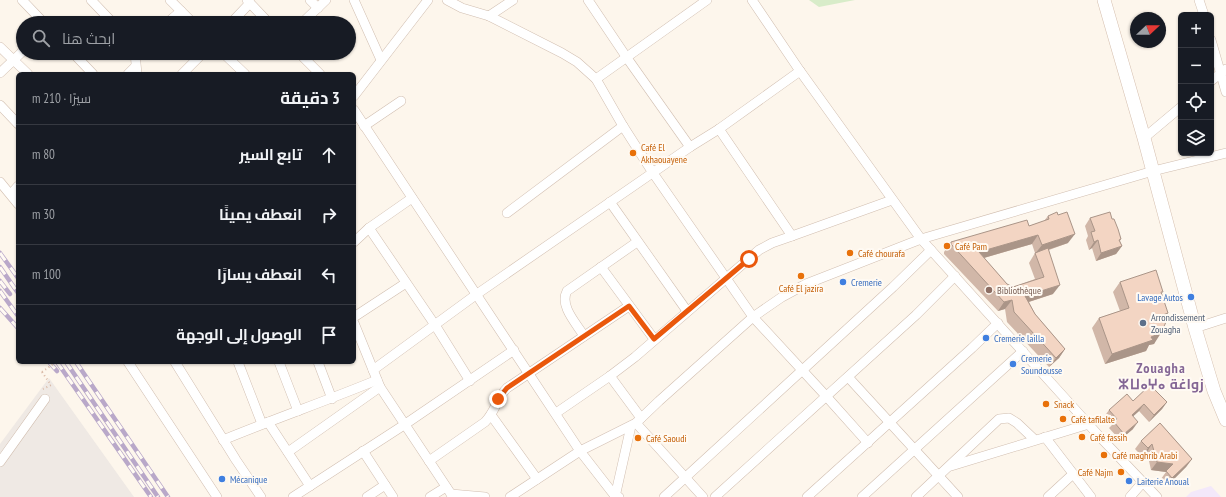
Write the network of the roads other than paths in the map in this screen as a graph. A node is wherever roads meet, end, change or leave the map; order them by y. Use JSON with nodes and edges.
{"nodes":[{"id":1,"x":22,"y":0,"type":"edge"},
{"id":2,"x":91,"y":0,"type":"edge"},
{"id":3,"x":170,"y":0,"type":"edge"},
{"id":4,"x":310,"y":0,"type":"edge"},
{"id":5,"x":326,"y":0,"type":"edge"},
{"id":6,"x":354,"y":0,"type":"edge"},
{"id":7,"x":428,"y":0,"type":"edge"},
{"id":8,"x":448,"y":0,"type":"edge"},
{"id":9,"x":513,"y":0,"type":"edge"},
{"id":10,"x":588,"y":0,"type":"edge"},
{"id":11,"x":707,"y":0,"type":"edge"},
{"id":12,"x":752,"y":0,"type":"edge"},
{"id":13,"x":1104,"y":0,"type":"edge"},
{"id":14,"x":1199,"y":0,"type":"edge"},
{"id":15,"x":249,"y":2,"type":"edge"},
{"id":16,"x":318,"y":8,"type":"junction"},
{"id":17,"x":181,"y":11,"type":"junction"},
{"id":18,"x":1203,"y":12,"type":"edge"},
{"id":19,"x":37,"y":16,"type":"edge"},
{"id":20,"x":106,"y":16,"type":"edge"},
{"id":21,"x":175,"y":16,"type":"edge"},
{"id":22,"x":186,"y":16,"type":"edge"},
{"id":23,"x":237,"y":16,"type":"edge"},
{"id":24,"x":262,"y":16,"type":"edge"},
{"id":25,"x":309,"y":16,"type":"edge"},
{"id":26,"x":489,"y":16,"type":"junction"},
{"id":27,"x":0,"y":47,"type":"edge"},
{"id":28,"x":1214,"y":48,"type":"edge"},
{"id":29,"x":16,"y":57,"type":"edge"},
{"id":30,"x":627,"y":58,"type":"junction"},
{"id":31,"x":13,"y":60,"type":"junction"},
{"id":32,"x":80,"y":60,"type":"edge"},
{"id":33,"x":135,"y":60,"type":"edge"},
{"id":34,"x":196,"y":60,"type":"edge"},
{"id":35,"x":230,"y":60,"type":"edge"},
{"id":36,"x":306,"y":60,"type":"edge"},
{"id":37,"x":381,"y":60,"type":"junction"},
{"id":38,"x":136,"y":70,"type":"edge"},
{"id":39,"x":800,"y":71,"type":"junction"},
{"id":40,"x":1223,"y":71,"type":"edge"},
{"id":41,"x":26,"y":72,"type":"edge"},
{"id":42,"x":91,"y":72,"type":"edge"},
{"id":43,"x":184,"y":72,"type":"edge"},
{"id":44,"x":243,"y":72,"type":"edge"},
{"id":45,"x":318,"y":72,"type":"edge"},
{"id":46,"x":0,"y":73,"type":"edge"},
{"id":47,"x":1214,"y":78,"type":"edge"},
{"id":48,"x":596,"y":79,"type":"junction"},
{"id":49,"x":1226,"y":91,"type":"edge"},
{"id":50,"x":356,"y":93,"type":"edge"},
{"id":51,"x":401,"y":101,"type":"dead end"},
{"id":52,"x":0,"y":105,"type":"edge"},
{"id":53,"x":1178,"y":110,"type":"edge"},
{"id":54,"x":356,"y":116,"type":"edge"},
{"id":55,"x":16,"y":122,"type":"edge"},
{"id":56,"x":364,"y":126,"type":"junction"},
{"id":57,"x":623,"y":126,"type":"junction"},
{"id":58,"x":719,"y":129,"type":"junction"},
{"id":59,"x":1144,"y":138,"type":"junction"},
{"id":60,"x":690,"y":147,"type":"junction"},
{"id":61,"x":1226,"y":153,"type":"edge"},
{"id":62,"x":1153,"y":171,"type":"junction"},
{"id":63,"x":653,"y":173,"type":"junction"},
{"id":64,"x":0,"y":182,"type":"edge"},
{"id":65,"x":16,"y":188,"type":"edge"},
{"id":66,"x":11,"y":194,"type":"junction"},
{"id":67,"x":412,"y":198,"type":"junction"},
{"id":68,"x":892,"y":200,"type":"junction"},
{"id":69,"x":16,"y":201,"type":"edge"},
{"id":70,"x":610,"y":202,"type":"junction"},
{"id":71,"x":507,"y":213,"type":"dead end"},
{"id":72,"x":370,"y":228,"type":"junction"},
{"id":73,"x":792,"y":236,"type":"junction"},
{"id":74,"x":356,"y":238,"type":"edge"},
{"id":75,"x":921,"y":239,"type":"junction"},
{"id":76,"x":637,"y":242,"type":"junction"},
{"id":77,"x":931,"y":250,"type":"junction"},
{"id":78,"x":600,"y":267,"type":"junction"},
{"id":79,"x":955,"y":276,"type":"junction"},
{"id":80,"x":727,"y":279,"type":"junction"},
{"id":81,"x":406,"y":283,"type":"junction"},
{"id":82,"x":476,"y":294,"type":"junction"},
{"id":83,"x":629,"y":306,"type":"junction"},
{"id":84,"x":687,"y":312,"type":"junction"},
{"id":85,"x":356,"y":316,"type":"edge"},
{"id":86,"x":753,"y":317,"type":"junction"},
{"id":87,"x":1226,"y":318,"type":"edge"},
{"id":88,"x":998,"y":323,"type":"junction"},
{"id":89,"x":435,"y":325,"type":"junction"},
{"id":90,"x":356,"y":328,"type":"edge"},
{"id":91,"x":1195,"y":328,"type":"junction"},
{"id":92,"x":584,"y":336,"type":"junction"},
{"id":93,"x":654,"y":339,"type":"junction"},
{"id":94,"x":514,"y":350,"type":"junction"},
{"id":95,"x":1023,"y":351,"type":"junction"},
{"id":96,"x":129,"y":364,"type":"edge"},
{"id":97,"x":176,"y":364,"type":"edge"},
{"id":98,"x":239,"y":364,"type":"edge"},
{"id":99,"x":280,"y":364,"type":"edge"},
{"id":100,"x":319,"y":364,"type":"edge"},
{"id":101,"x":373,"y":370,"type":"junction"},
{"id":102,"x":802,"y":370,"type":"junction"},
{"id":103,"x":529,"y":373,"type":"junction"},
{"id":104,"x":610,"y":376,"type":"junction"},
{"id":105,"x":848,"y":377,"type":"junction"},
{"id":106,"x":470,"y":381,"type":"junction"},
{"id":107,"x":379,"y":384,"type":"junction"},
{"id":108,"x":826,"y":396,"type":"junction"},
{"id":109,"x":45,"y":399,"type":"dead end"},
{"id":110,"x":332,"y":399,"type":"junction"},
{"id":111,"x":298,"y":411,"type":"junction"},
{"id":112,"x":556,"y":413,"type":"junction"},
{"id":113,"x":491,"y":415,"type":"junction"},
{"id":114,"x":1226,"y":420,"type":"edge"},
{"id":115,"x":636,"y":422,"type":"junction"},
{"id":116,"x":265,"y":423,"type":"junction"},
{"id":117,"x":890,"y":423,"type":"junction"},
{"id":118,"x":1089,"y":424,"type":"junction"},
{"id":119,"x":404,"y":425,"type":"junction"},
{"id":120,"x":1045,"y":437,"type":"junction"},
{"id":121,"x":223,"y":440,"type":"junction"},
{"id":122,"x":1035,"y":440,"type":"junction"},
{"id":123,"x":868,"y":443,"type":"junction"},
{"id":124,"x":914,"y":449,"type":"junction"},
{"id":125,"x":363,"y":451,"type":"junction"},
{"id":126,"x":580,"y":451,"type":"junction"},
{"id":127,"x":288,"y":452,"type":"junction"},
{"id":128,"x":429,"y":461,"type":"junction"},
{"id":129,"x":0,"y":462,"type":"edge"},
{"id":130,"x":948,"y":467,"type":"junction"},
{"id":131,"x":1073,"y":474,"type":"junction"},
{"id":132,"x":938,"y":476,"type":"junction"},
{"id":133,"x":686,"y":477,"type":"junction"},
{"id":134,"x":537,"y":479,"type":"junction"},
{"id":135,"x":1143,"y":482,"type":"junction"},
{"id":136,"x":385,"y":485,"type":"junction"},
{"id":137,"x":310,"y":486,"type":"junction"},
{"id":138,"x":450,"y":492,"type":"edge"},
{"id":139,"x":217,"y":497,"type":"edge"},
{"id":140,"x":261,"y":497,"type":"edge"},
{"id":141,"x":293,"y":497,"type":"edge"},
{"id":142,"x":367,"y":497,"type":"edge"},
{"id":143,"x":393,"y":497,"type":"edge"},
{"id":144,"x":430,"y":497,"type":"edge"},
{"id":145,"x":485,"y":497,"type":"edge"},
{"id":146,"x":510,"y":497,"type":"edge"},
{"id":147,"x":616,"y":497,"type":"edge"},
{"id":148,"x":664,"y":497,"type":"edge"},
{"id":149,"x":703,"y":497,"type":"edge"},
{"id":150,"x":715,"y":497,"type":"edge"},
{"id":151,"x":807,"y":497,"type":"edge"},
{"id":152,"x":862,"y":497,"type":"edge"},
{"id":153,"x":916,"y":497,"type":"edge"},
{"id":154,"x":958,"y":497,"type":"edge"},
{"id":155,"x":1048,"y":497,"type":"edge"},
{"id":156,"x":1091,"y":497,"type":"edge"},
{"id":157,"x":1130,"y":497,"type":"edge"},
{"id":158,"x":1157,"y":497,"type":"edge"}],
"edges":[{"from":1,"to":19,"type":"street"},
{"from":2,"to":20,"type":"street"},
{"from":3,"to":17,"type":"street"},
{"from":4,"to":16,"type":"street"},
{"from":5,"to":16,"type":"street"},
{"from":6,"to":37,"type":"street"},
{"from":7,"to":37,"type":"street"},
{"from":8,"to":26,"type":"street"},
{"from":9,"to":26,"type":"street"},
{"from":10,"to":30,"type":"street"},
{"from":11,"to":30,"type":"street"},
{"from":12,"to":39,"type":"street"},
{"from":13,"to":59,"type":"main road"},
{"from":14,"to":18,"type":"street"},
{"from":15,"to":23,"type":"street"},
{"from":15,"to":24,"type":"street"},
{"from":16,"to":25,"type":"street"},
{"from":17,"to":21,"type":"street"},
{"from":17,"to":22,"type":"street"},
{"from":26,"to":48,"type":"street"},
{"from":27,"to":31,"type":"street"},
{"from":28,"to":40,"type":"street"},
{"from":29,"to":31,"type":"street"},
{"from":30,"to":48,"type":"street"},
{"from":30,"to":60,"type":"street"},
{"from":31,"to":41,"type":"street"},
{"from":31,"to":46,"type":"street"},
{"from":32,"to":42,"type":"street"},
{"from":33,"to":38,"type":"street"},
{"from":34,"to":43,"type":"street"},
{"from":35,"to":44,"type":"street"},
{"from":36,"to":45,"type":"street"},
{"from":37,"to":50,"type":"street"},
{"from":39,"to":58,"type":"street"},
{"from":39,"to":68,"type":"street"},
{"from":40,"to":47,"type":"street"},
{"from":40,"to":49,"type":"street"},
{"from":48,"to":57,"type":"street"},
{"from":51,"to":56,"type":"street"},
{"from":52,"to":55,"type":"street"},
{"from":53,"to":59,"type":"street"},
{"from":54,"to":56,"type":"street"},
{"from":56,"to":67,"type":"street"},
{"from":57,"to":63,"type":"street"},
{"from":57,"to":71,"type":"street"},
{"from":58,"to":60,"type":"street"},
{"from":58,"to":73,"type":"street"},
{"from":59,"to":62,"type":"main road"},
{"from":60,"to":63,"type":"street"},
{"from":61,"to":62,"type":"street"},
{"from":62,"to":75,"type":"street"},
{"from":62,"to":91,"type":"main road"},
{"from":63,"to":70,"type":"street"},
{"from":63,"to":80,"type":"street"},
{"from":64,"to":66,"type":"street"},
{"from":65,"to":66,"type":"street"},
{"from":66,"to":69,"type":"street"},
{"from":67,"to":72,"type":"street"},
{"from":67,"to":82,"type":"street"},
{"from":68,"to":73,"type":"street"},
{"from":68,"to":75,"type":"street"},
{"from":70,"to":76,"type":"street"},
{"from":70,"to":82,"type":"street"},
{"from":72,"to":74,"type":"street"},
{"from":72,"to":81,"type":"street"},
{"from":73,"to":80,"type":"street"},
{"from":75,"to":77,"type":"street"},
{"from":75,"to":86,"type":"street"},
{"from":76,"to":78,"type":"street"},
{"from":76,"to":84,"type":"street"},
{"from":77,"to":79,"type":"street"},
{"from":77,"to":102,"type":"street"},
{"from":78,"to":83,"type":"street"},
{"from":78,"to":92,"type":"street"},
{"from":79,"to":88,"type":"street"},
{"from":79,"to":105,"type":"street"},
{"from":80,"to":84,"type":"street"},
{"from":80,"to":86,"type":"street"},
{"from":81,"to":85,"type":"street"},
{"from":81,"to":89,"type":"street"},
{"from":82,"to":89,"type":"street"},
{"from":82,"to":94,"type":"street"},
{"from":83,"to":92,"type":"street"},
{"from":83,"to":93,"type":"street"},
{"from":84,"to":93,"type":"street"},
{"from":86,"to":102,"type":"street"},
{"from":86,"to":115,"type":"street"},
{"from":87,"to":91,"type":"street"},
{"from":88,"to":95,"type":"street"},
{"from":88,"to":117,"type":"street"},
{"from":89,"to":101,"type":"street"},
{"from":89,"to":106,"type":"street"},
{"from":90,"to":101,"type":"street"},
{"from":91,"to":114,"type":"main road"},
{"from":92,"to":103,"type":"street"},
{"from":93,"to":104,"type":"street"},
{"from":94,"to":103,"type":"street"},
{"from":94,"to":106,"type":"street"},
{"from":95,"to":118,"type":"street"},
{"from":95,"to":124,"type":"street"},
{"from":96,"to":139,"type":"street"},
{"from":97,"to":121,"type":"street"},
{"from":98,"to":116,"type":"street"},
{"from":99,"to":111,"type":"street"},
{"from":100,"to":110,"type":"street"},
{"from":101,"to":107,"type":"street"},
{"from":102,"to":108,"type":"street"},
{"from":102,"to":133,"type":"street"},
{"from":103,"to":112,"type":"street"},
{"from":103,"to":113,"type":"street"},
{"from":104,"to":112,"type":"street"},
{"from":104,"to":115,"type":"street"},
{"from":105,"to":108,"type":"street"},
{"from":105,"to":117,"type":"street"},
{"from":106,"to":119,"type":"street"},
{"from":107,"to":110,"type":"street"},
{"from":107,"to":119,"type":"street"},
{"from":107,"to":127,"type":"street"},
{"from":108,"to":123,"type":"street"},
{"from":108,"to":150,"type":"street"},
{"from":109,"to":129,"type":"street"},
{"from":110,"to":111,"type":"street"},
{"from":111,"to":116,"type":"street"},
{"from":112,"to":126,"type":"street"},
{"from":113,"to":128,"type":"street"},
{"from":113,"to":134,"type":"street"},
{"from":115,"to":126,"type":"street"},
{"from":115,"to":133,"type":"street"},
{"from":115,"to":147,"type":"street"},
{"from":116,"to":121,"type":"street"},
{"from":116,"to":127,"type":"street"},
{"from":117,"to":123,"type":"street"},
{"from":117,"to":124,"type":"street"},
{"from":118,"to":120,"type":"street"},
{"from":118,"to":135,"type":"street"},
{"from":119,"to":125,"type":"street"},
{"from":119,"to":128,"type":"street"},
{"from":120,"to":122,"type":"street"},
{"from":120,"to":131,"type":"street"},
{"from":121,"to":140,"type":"street"},
{"from":122,"to":130,"type":"street"},
{"from":122,"to":130,"type":"street"},
{"from":123,"to":151,"type":"street"},
{"from":124,"to":132,"type":"street"},
{"from":124,"to":152,"type":"street"},
{"from":125,"to":136,"type":"street"},
{"from":125,"to":137,"type":"street"},
{"from":126,"to":134,"type":"street"},
{"from":126,"to":147,"type":"street"},
{"from":127,"to":137,"type":"street"},
{"from":128,"to":138,"type":"street"},
{"from":130,"to":132,"type":"street"},
{"from":131,"to":155,"type":"street"},
{"from":131,"to":156,"type":"street"},
{"from":132,"to":153,"type":"street"},
{"from":132,"to":154,"type":"street"},
{"from":133,"to":148,"type":"street"},
{"from":133,"to":149,"type":"street"},
{"from":134,"to":146,"type":"street"},
{"from":135,"to":157,"type":"street"},
{"from":135,"to":158,"type":"street"},
{"from":136,"to":142,"type":"street"},
{"from":136,"to":143,"type":"street"},
{"from":137,"to":141,"type":"street"},
{"from":138,"to":144,"type":"street"},
{"from":138,"to":145,"type":"street"}]}
